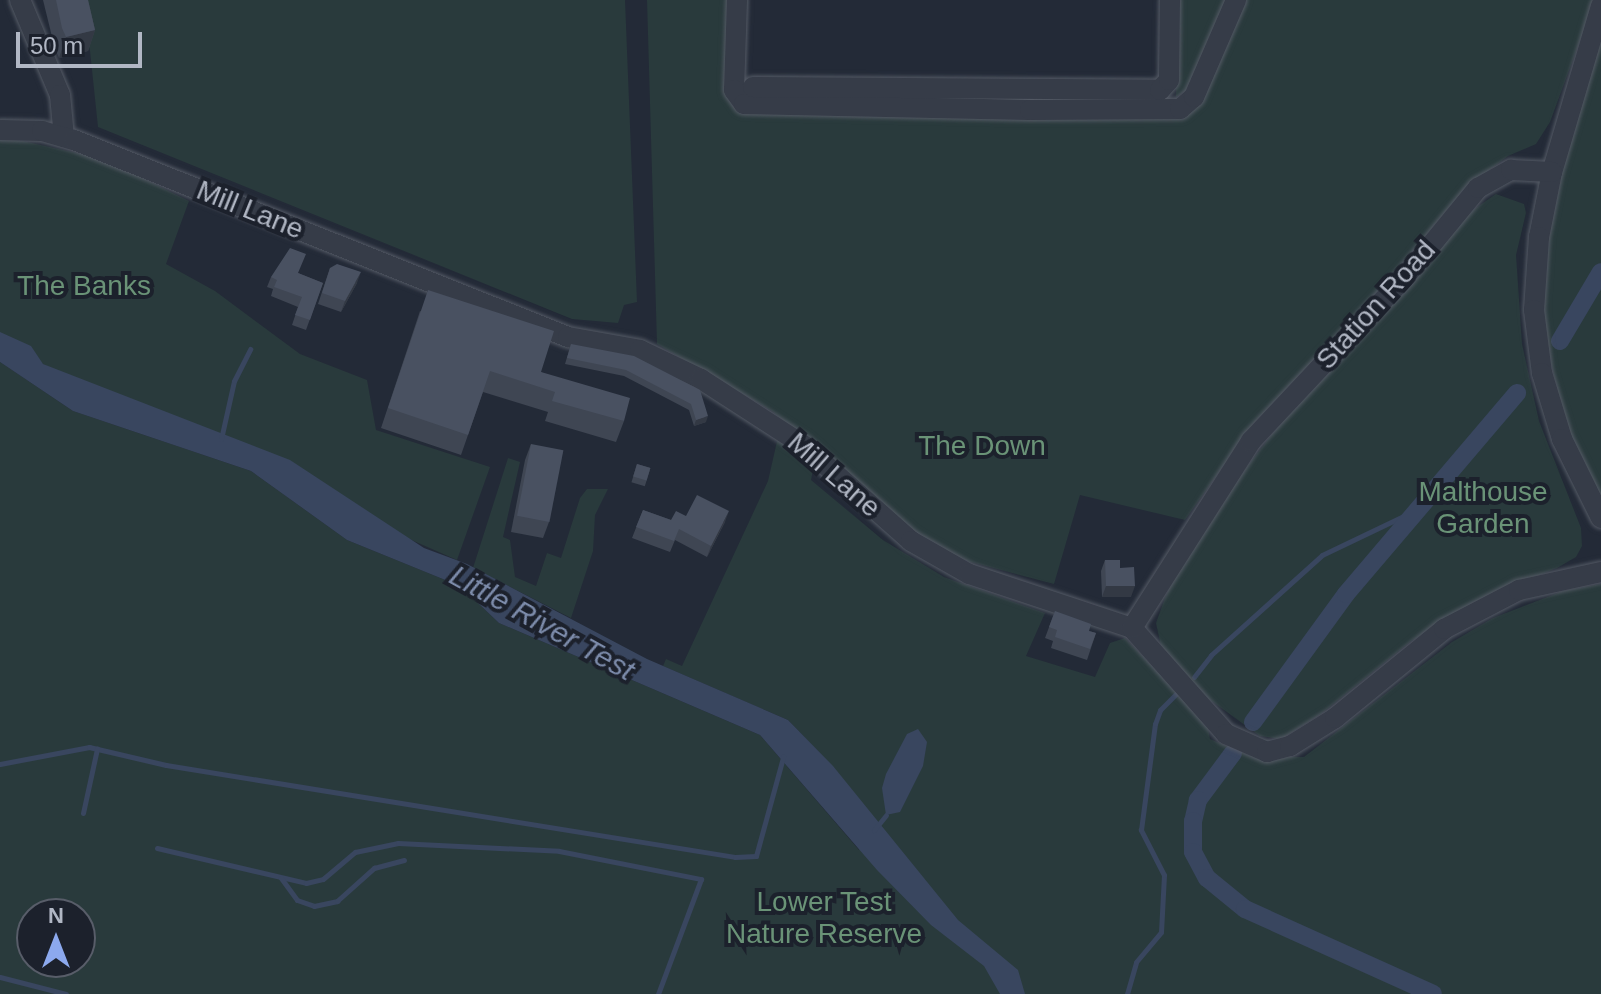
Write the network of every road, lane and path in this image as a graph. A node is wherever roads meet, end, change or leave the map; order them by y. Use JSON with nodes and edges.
{"nodes":[{"id":1,"x":20,"y":0,"type":"edge"},
{"id":2,"x":737,"y":0,"type":"edge"},
{"id":3,"x":1170,"y":0,"type":"edge"},
{"id":4,"x":1236,"y":0,"type":"edge"},
{"id":5,"x":1601,"y":6,"type":"edge"},
{"id":6,"x":753,"y":87,"type":"dead end"},
{"id":7,"x":0,"y":130,"type":"edge"},
{"id":8,"x":64,"y":137,"type":"junction"},
{"id":9,"x":1552,"y":172,"type":"junction"},
{"id":10,"x":1601,"y":518,"type":"edge"},
{"id":11,"x":1601,"y":572,"type":"edge"},
{"id":12,"x":1132,"y":628,"type":"junction"}],
"edges":[{"from":1,"to":8,"type":"street"},
{"from":2,"to":4,"type":"street"},
{"from":3,"to":6,"type":"street"},
{"from":5,"to":9,"type":"street"},
{"from":7,"to":8,"type":"street","name":"Mill Lane"},
{"from":8,"to":12,"type":"street","name":"Mill Lane"},
{"from":9,"to":10,"type":"street"},
{"from":9,"to":12,"type":"street","name":"Station Road"},
{"from":11,"to":12,"type":"street"}]}
